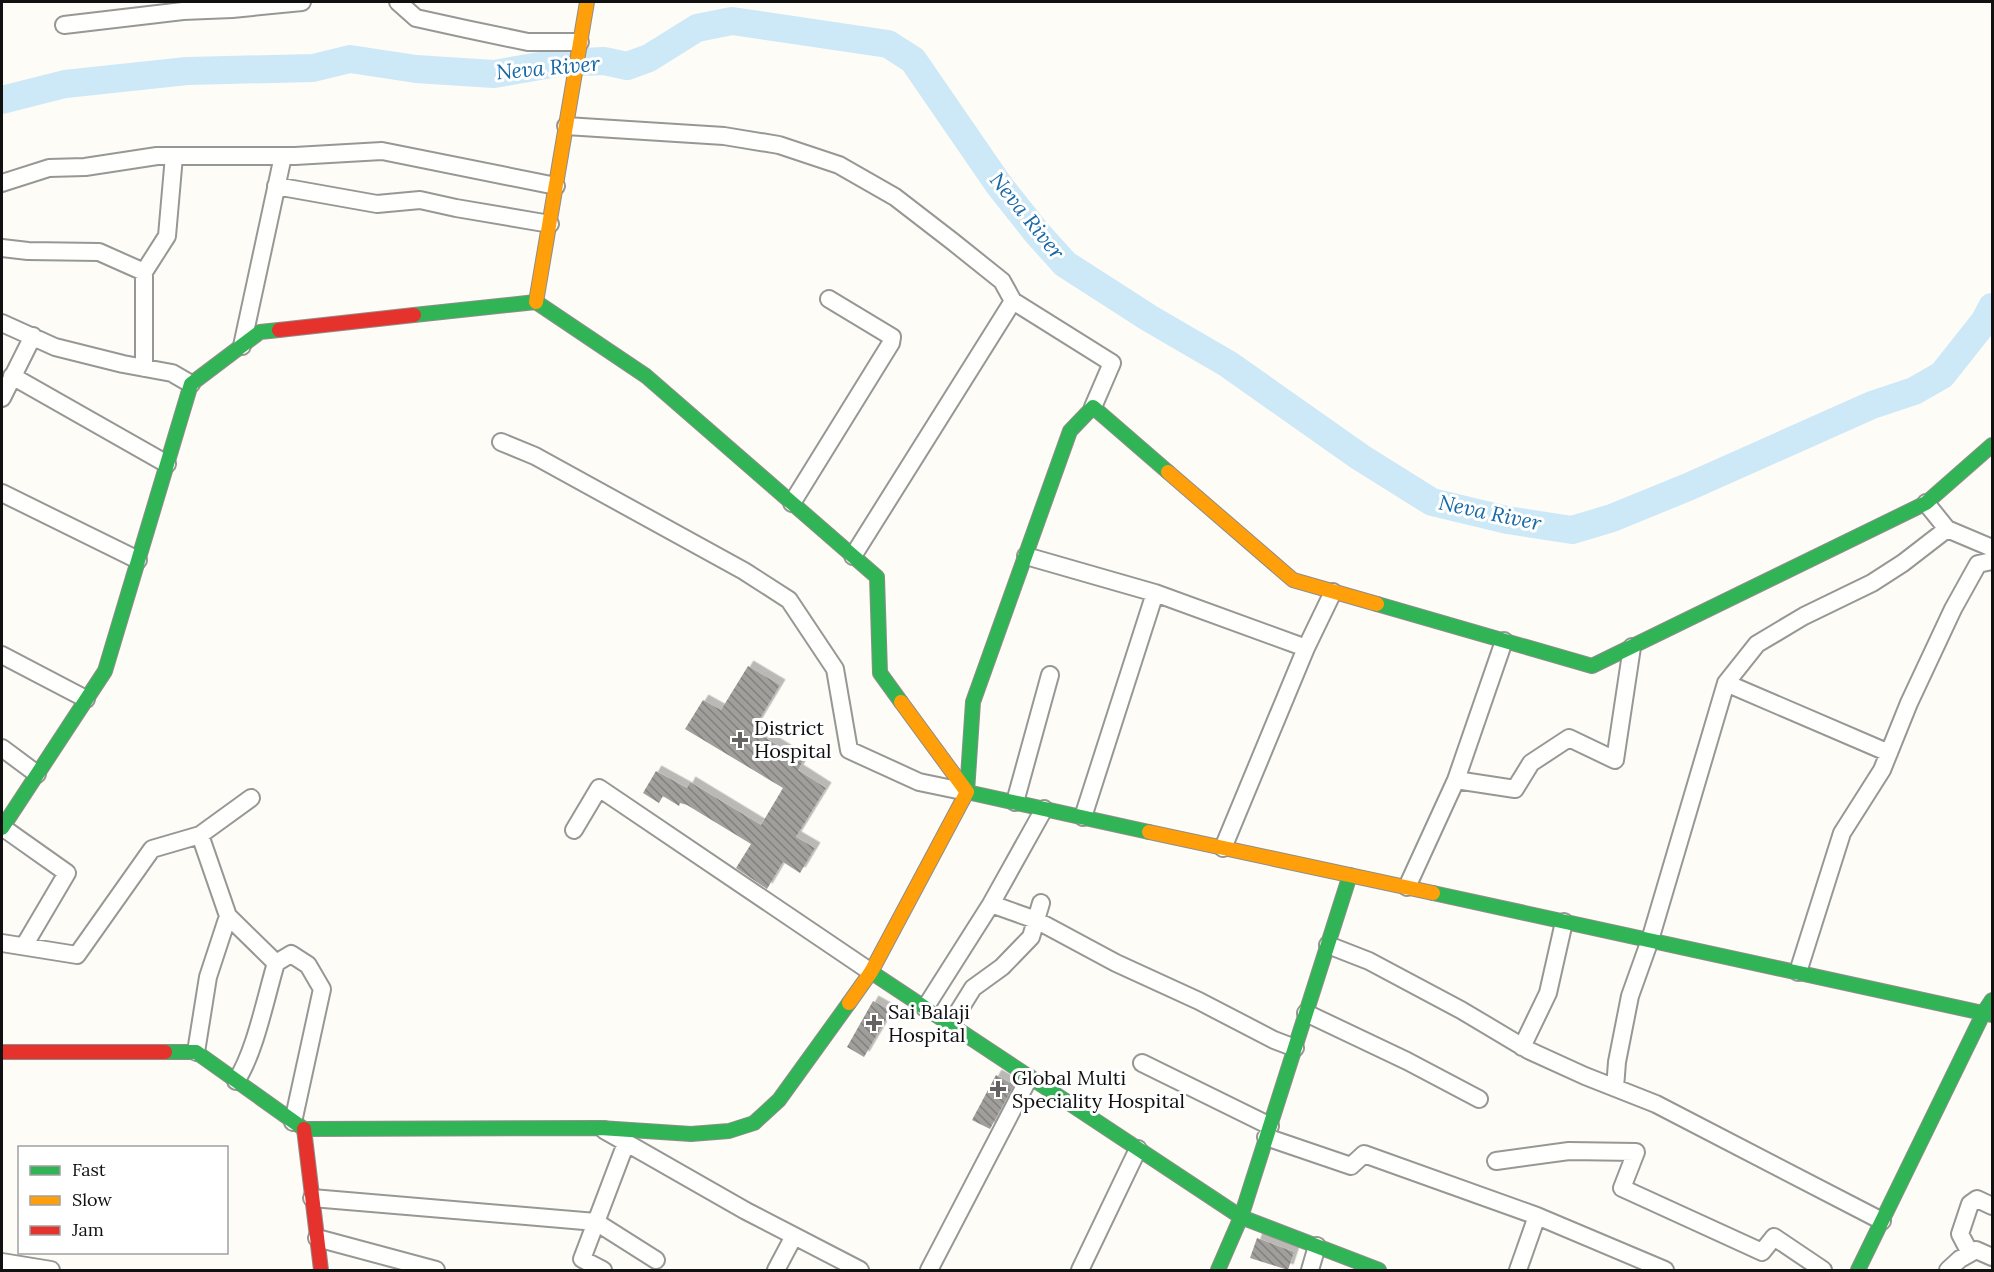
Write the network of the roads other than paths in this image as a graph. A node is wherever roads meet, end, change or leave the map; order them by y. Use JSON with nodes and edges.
{"nodes":[{"id":1,"x":303,"y":2,"type":"edge"},
{"id":2,"x":398,"y":2,"type":"edge"},
{"id":3,"x":587,"y":2,"type":"edge"},
{"id":4,"x":64,"y":25,"type":"dead end"},
{"id":5,"x":580,"y":42,"type":"junction"},
{"id":6,"x":566,"y":126,"type":"junction"},
{"id":7,"x":174,"y":156,"type":"junction"},
{"id":8,"x":283,"y":156,"type":"junction"},
{"id":9,"x":2,"y":183,"type":"edge"},
{"id":10,"x":276,"y":186,"type":"junction"},
{"id":11,"x":556,"y":186,"type":"junction"},
{"id":12,"x":550,"y":224,"type":"junction"},
{"id":13,"x":2,"y":248,"type":"edge"},
{"id":14,"x":144,"y":272,"type":"junction"},
{"id":15,"x":829,"y":299,"type":"dead end"},
{"id":16,"x":1013,"y":301,"type":"junction"},
{"id":17,"x":536,"y":302,"type":"junction"},
{"id":18,"x":2,"y":322,"type":"edge"},
{"id":19,"x":33,"y":336,"type":"junction"},
{"id":20,"x":242,"y":346,"type":"junction"},
{"id":21,"x":144,"y":368,"type":"junction"},
{"id":22,"x":12,"y":376,"type":"junction"},
{"id":23,"x":191,"y":384,"type":"junction"},
{"id":24,"x":2,"y":398,"type":"edge"},
{"id":25,"x":1093,"y":407,"type":"junction"},
{"id":26,"x":501,"y":442,"type":"dead end"},
{"id":27,"x":1992,"y":445,"type":"edge"},
{"id":28,"x":167,"y":464,"type":"junction"},
{"id":29,"x":2,"y":493,"type":"edge"},
{"id":30,"x":792,"y":502,"type":"junction"},
{"id":31,"x":1926,"y":503,"type":"junction"},
{"id":32,"x":1947,"y":529,"type":"junction"},
{"id":33,"x":1992,"y":548,"type":"edge"},
{"id":34,"x":853,"y":556,"type":"junction"},
{"id":35,"x":1026,"y":556,"type":"junction"},
{"id":36,"x":138,"y":560,"type":"junction"},
{"id":37,"x":1992,"y":561,"type":"edge"},
{"id":38,"x":1155,"y":592,"type":"junction"},
{"id":39,"x":1333,"y":592,"type":"junction"},
{"id":40,"x":1504,"y":641,"type":"junction"},
{"id":41,"x":1632,"y":646,"type":"junction"},
{"id":42,"x":1306,"y":648,"type":"junction"},
{"id":43,"x":2,"y":655,"type":"edge"},
{"id":44,"x":1050,"y":675,"type":"dead end"},
{"id":45,"x":1726,"y":683,"type":"junction"},
{"id":46,"x":87,"y":699,"type":"junction"},
{"id":47,"x":2,"y":748,"type":"edge"},
{"id":48,"x":1889,"y":753,"type":"junction"},
{"id":49,"x":37,"y":774,"type":"junction"},
{"id":50,"x":1456,"y":780,"type":"junction"},
{"id":51,"x":967,"y":792,"type":"junction"},
{"id":52,"x":251,"y":798,"type":"dead end"},
{"id":53,"x":1015,"y":802,"type":"junction"},
{"id":54,"x":1044,"y":809,"type":"junction"},
{"id":55,"x":1083,"y":817,"type":"junction"},
{"id":56,"x":2,"y":827,"type":"edge"},
{"id":57,"x":574,"y":830,"type":"dead end"},
{"id":58,"x":200,"y":835,"type":"junction"},
{"id":59,"x":1223,"y":848,"type":"junction"},
{"id":60,"x":1350,"y":875,"type":"junction"},
{"id":61,"x":1407,"y":888,"type":"junction"},
{"id":62,"x":1041,"y":903,"type":"dead end"},
{"id":63,"x":991,"y":904,"type":"junction"},
{"id":64,"x":228,"y":916,"type":"junction"},
{"id":65,"x":1036,"y":920,"type":"junction"},
{"id":66,"x":1564,"y":921,"type":"junction"},
{"id":67,"x":1650,"y":940,"type":"junction"},
{"id":68,"x":2,"y":943,"type":"edge"},
{"id":69,"x":1328,"y":945,"type":"junction"},
{"id":70,"x":24,"y":946,"type":"junction"},
{"id":71,"x":276,"y":963,"type":"junction"},
{"id":72,"x":871,"y":972,"type":"junction"},
{"id":73,"x":1798,"y":972,"type":"junction"},
{"id":74,"x":1992,"y":999,"type":"edge"},
{"id":75,"x":925,"y":1008,"type":"junction"},
{"id":76,"x":1306,"y":1013,"type":"junction"},
{"id":77,"x":1988,"y":1014,"type":"edge"},
{"id":78,"x":950,"y":1025,"type":"junction"},
{"id":79,"x":1522,"y":1047,"type":"junction"},
{"id":80,"x":1295,"y":1048,"type":"junction"},
{"id":81,"x":196,"y":1052,"type":"junction"},
{"id":82,"x":2,"y":1053,"type":"edge"},
{"id":83,"x":1142,"y":1063,"type":"dead end"},
{"id":84,"x":1029,"y":1078,"type":"junction"},
{"id":85,"x":236,"y":1081,"type":"junction"},
{"id":86,"x":1615,"y":1088,"type":"junction"},
{"id":87,"x":1479,"y":1099,"type":"dead end"},
{"id":88,"x":298,"y":1125,"type":"junction"},
{"id":89,"x":600,"y":1128,"type":"junction"},
{"id":90,"x":1268,"y":1131,"type":"junction"},
{"id":91,"x":626,"y":1143,"type":"junction"},
{"id":92,"x":1138,"y":1149,"type":"junction"},
{"id":93,"x":1496,"y":1161,"type":"dead end"},
{"id":94,"x":312,"y":1198,"type":"junction"},
{"id":95,"x":1992,"y":1206,"type":"edge"},
{"id":96,"x":1537,"y":1216,"type":"junction"},
{"id":97,"x":1241,"y":1217,"type":"junction"},
{"id":98,"x":1882,"y":1221,"type":"junction"},
{"id":99,"x":596,"y":1222,"type":"junction"},
{"id":100,"x":794,"y":1236,"type":"junction"},
{"id":101,"x":317,"y":1238,"type":"junction"},
{"id":102,"x":1317,"y":1246,"type":"junction"},
{"id":103,"x":1970,"y":1253,"type":"junction"},
{"id":104,"x":1992,"y":1257,"type":"edge"},
{"id":105,"x":656,"y":1260,"type":"dead end"},
{"id":106,"x":2,"y":1262,"type":"edge"},
{"id":107,"x":577,"y":1265,"type":"edge"},
{"id":108,"x":1862,"y":1269,"type":"edge"},
{"id":109,"x":51,"y":1270,"type":"edge"},
{"id":110,"x":321,"y":1270,"type":"edge"},
{"id":111,"x":436,"y":1270,"type":"edge"},
{"id":112,"x":603,"y":1270,"type":"edge"},
{"id":113,"x":776,"y":1270,"type":"edge"},
{"id":114,"x":860,"y":1270,"type":"edge"},
{"id":115,"x":929,"y":1270,"type":"edge"},
{"id":116,"x":1080,"y":1270,"type":"edge"},
{"id":117,"x":1218,"y":1270,"type":"edge"},
{"id":118,"x":1310,"y":1270,"type":"edge"},
{"id":119,"x":1378,"y":1270,"type":"edge"},
{"id":120,"x":1518,"y":1270,"type":"edge"},
{"id":121,"x":1665,"y":1270,"type":"edge"},
{"id":122,"x":1823,"y":1270,"type":"edge"},
{"id":123,"x":1948,"y":1270,"type":"edge"}],
"edges":[{"from":1,"to":4,"type":"street"},
{"from":2,"to":5,"type":"street"},
{"from":3,"to":5,"type":"street"},
{"from":5,"to":6,"type":"street"},
{"from":6,"to":11,"type":"street"},
{"from":6,"to":16,"type":"street"},
{"from":7,"to":8,"type":"street"},
{"from":7,"to":9,"type":"street"},
{"from":7,"to":14,"type":"street"},
{"from":8,"to":10,"type":"street"},
{"from":8,"to":11,"type":"street"},
{"from":10,"to":12,"type":"street"},
{"from":10,"to":20,"type":"street"},
{"from":11,"to":12,"type":"street"},
{"from":12,"to":17,"type":"street"},
{"from":13,"to":14,"type":"street"},
{"from":14,"to":21,"type":"street"},
{"from":15,"to":30,"type":"street"},
{"from":16,"to":25,"type":"street"},
{"from":16,"to":34,"type":"street"},
{"from":17,"to":20,"type":"street"},
{"from":17,"to":30,"type":"street"},
{"from":18,"to":19,"type":"street"},
{"from":19,"to":21,"type":"street"},
{"from":19,"to":22,"type":"street"},
{"from":20,"to":23,"type":"street"},
{"from":21,"to":23,"type":"street"},
{"from":22,"to":24,"type":"street"},
{"from":22,"to":28,"type":"street"},
{"from":23,"to":28,"type":"street"},
{"from":25,"to":35,"type":"street"},
{"from":25,"to":39,"type":"street"},
{"from":26,"to":51,"type":"street"},
{"from":27,"to":31,"type":"street"},
{"from":28,"to":36,"type":"street"},
{"from":29,"to":36,"type":"street"},
{"from":30,"to":34,"type":"street"},
{"from":31,"to":32,"type":"street"},
{"from":31,"to":41,"type":"street"},
{"from":32,"to":33,"type":"street"},
{"from":32,"to":45,"type":"street"},
{"from":34,"to":51,"type":"street"},
{"from":35,"to":38,"type":"street"},
{"from":35,"to":51,"type":"street"},
{"from":36,"to":46,"type":"street"},
{"from":37,"to":48,"type":"street"},
{"from":38,"to":42,"type":"street"},
{"from":38,"to":55,"type":"street"},
{"from":39,"to":40,"type":"street"},
{"from":39,"to":42,"type":"street"},
{"from":40,"to":41,"type":"street"},
{"from":40,"to":50,"type":"street"},
{"from":41,"to":50,"type":"street"},
{"from":42,"to":59,"type":"street"},
{"from":43,"to":46,"type":"street"},
{"from":44,"to":53,"type":"street"},
{"from":45,"to":48,"type":"street"},
{"from":45,"to":67,"type":"street"},
{"from":46,"to":49,"type":"street"},
{"from":47,"to":49,"type":"street"},
{"from":48,"to":73,"type":"street"},
{"from":49,"to":56,"type":"street"},
{"from":50,"to":61,"type":"street"},
{"from":51,"to":53,"type":"street"},
{"from":51,"to":72,"type":"street"},
{"from":52,"to":58,"type":"street"},
{"from":53,"to":54,"type":"street"},
{"from":54,"to":55,"type":"street"},
{"from":54,"to":63,"type":"street"},
{"from":55,"to":59,"type":"street"},
{"from":56,"to":70,"type":"street"},
{"from":57,"to":72,"type":"street"},
{"from":58,"to":64,"type":"street"},
{"from":58,"to":70,"type":"street"},
{"from":59,"to":60,"type":"street"},
{"from":60,"to":61,"type":"street"},
{"from":60,"to":69,"type":"street"},
{"from":61,"to":66,"type":"street"},
{"from":62,"to":65,"type":"street"},
{"from":63,"to":65,"type":"street"},
{"from":63,"to":75,"type":"street"},
{"from":64,"to":71,"type":"street"},
{"from":64,"to":81,"type":"street"},
{"from":65,"to":78,"type":"street"},
{"from":65,"to":80,"type":"street"},
{"from":66,"to":67,"type":"street"},
{"from":66,"to":79,"type":"street"},
{"from":67,"to":73,"type":"street"},
{"from":67,"to":86,"type":"street"},
{"from":68,"to":70,"type":"street"},
{"from":69,"to":76,"type":"street"},
{"from":69,"to":79,"type":"street"},
{"from":71,"to":85,"type":"street"},
{"from":71,"to":88,"type":"street"},
{"from":72,"to":75,"type":"street"},
{"from":72,"to":89,"type":"street"},
{"from":73,"to":77,"type":"street"},
{"from":74,"to":77,"type":"street"},
{"from":75,"to":78,"type":"street"},
{"from":76,"to":80,"type":"street"},
{"from":76,"to":87,"type":"street"},
{"from":77,"to":98,"type":"street"},
{"from":78,"to":84,"type":"street"},
{"from":79,"to":86,"type":"street"},
{"from":80,"to":90,"type":"street"},
{"from":81,"to":82,"type":"street"},
{"from":81,"to":85,"type":"street"},
{"from":83,"to":90,"type":"street"},
{"from":84,"to":92,"type":"street"},
{"from":84,"to":115,"type":"street"},
{"from":85,"to":88,"type":"street"},
{"from":86,"to":98,"type":"street"},
{"from":88,"to":89,"type":"street"},
{"from":88,"to":94,"type":"street"},
{"from":89,"to":91,"type":"street"},
{"from":90,"to":96,"type":"street"},
{"from":90,"to":97,"type":"street"},
{"from":91,"to":99,"type":"street"},
{"from":91,"to":100,"type":"street"},
{"from":92,"to":97,"type":"street"},
{"from":92,"to":116,"type":"street"},
{"from":93,"to":122,"type":"street"},
{"from":94,"to":99,"type":"street"},
{"from":94,"to":101,"type":"street"},
{"from":95,"to":103,"type":"street"},
{"from":96,"to":120,"type":"street"},
{"from":96,"to":121,"type":"street"},
{"from":97,"to":102,"type":"street"},
{"from":97,"to":117,"type":"street"},
{"from":98,"to":108,"type":"street"},
{"from":99,"to":105,"type":"street"},
{"from":99,"to":107,"type":"street"},
{"from":100,"to":113,"type":"street"},
{"from":100,"to":114,"type":"street"},
{"from":101,"to":110,"type":"street"},
{"from":101,"to":111,"type":"street"},
{"from":102,"to":118,"type":"street"},
{"from":102,"to":119,"type":"street"},
{"from":103,"to":104,"type":"street"},
{"from":103,"to":123,"type":"street"},
{"from":106,"to":109,"type":"street"},
{"from":107,"to":112,"type":"street"}]}
